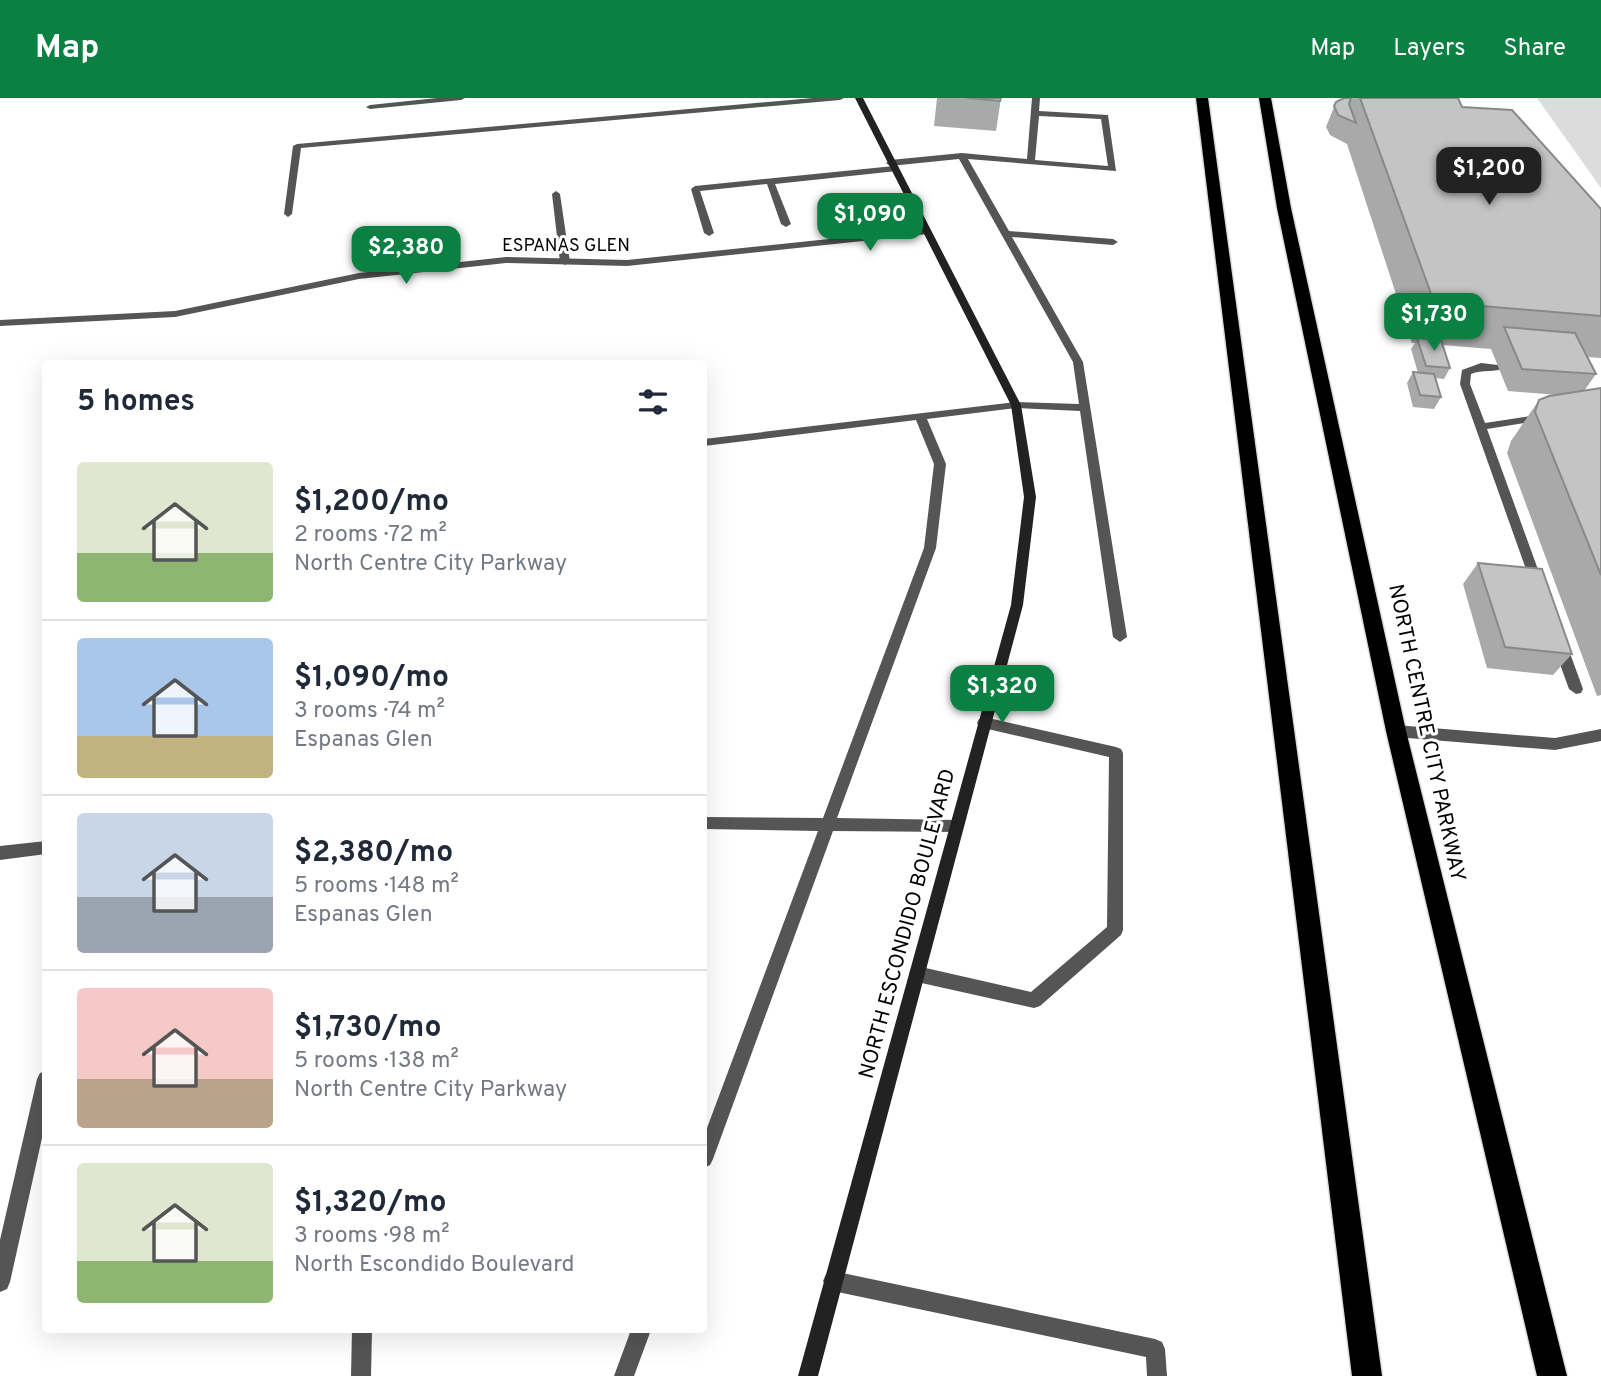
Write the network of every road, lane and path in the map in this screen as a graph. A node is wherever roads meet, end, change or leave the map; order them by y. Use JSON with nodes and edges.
{"nodes":[{"id":1,"x":461,"y":98,"type":"edge"},
{"id":2,"x":840,"y":98,"type":"edge"},
{"id":3,"x":859,"y":98,"type":"edge"},
{"id":4,"x":1036,"y":98,"type":"edge"},
{"id":5,"x":1202,"y":98,"type":"edge"},
{"id":6,"x":1265,"y":98,"type":"edge"},
{"id":7,"x":370,"y":107,"type":"dead end"},
{"id":8,"x":1035,"y":113,"type":"junction"},
{"id":9,"x":962,"y":156,"type":"junction"},
{"id":10,"x":1031,"y":163,"type":"junction"},
{"id":11,"x":892,"y":166,"type":"junction"},
{"id":12,"x":771,"y":181,"type":"junction"},
{"id":13,"x":556,"y":194,"type":"dead end"},
{"id":14,"x":288,"y":214,"type":"dead end"},
{"id":15,"x":786,"y":224,"type":"dead end"},
{"id":16,"x":925,"y":232,"type":"junction"},
{"id":17,"x":709,"y":233,"type":"dead end"},
{"id":18,"x":1006,"y":234,"type":"junction"},
{"id":19,"x":1113,"y":242,"type":"dead end"},
{"id":20,"x":565,"y":262,"type":"junction"},
{"id":21,"x":0,"y":323,"type":"edge"},
{"id":22,"x":1498,"y":368,"type":"dead end"},
{"id":23,"x":1016,"y":405,"type":"junction"},
{"id":24,"x":1085,"y":408,"type":"junction"},
{"id":25,"x":1561,"y":414,"type":"edge"},
{"id":26,"x":920,"y":415,"type":"junction"},
{"id":27,"x":1480,"y":427,"type":"junction"},
{"id":28,"x":707,"y":442,"type":"edge"},
{"id":29,"x":1544,"y":602,"type":"edge"},
{"id":30,"x":1553,"y":627,"type":"edge"},
{"id":31,"x":1120,"y":637,"type":"dead end"},
{"id":32,"x":1576,"y":689,"type":"dead end"},
{"id":33,"x":984,"y":723,"type":"junction"},
{"id":34,"x":1396,"y":731,"type":"junction"},
{"id":35,"x":1601,"y":735,"type":"edge"},
{"id":36,"x":707,"y":823,"type":"edge"},
{"id":37,"x":826,"y":824,"type":"junction"},
{"id":38,"x":956,"y":827,"type":"junction"},
{"id":39,"x":42,"y":848,"type":"edge"},
{"id":40,"x":0,"y":853,"type":"edge"},
{"id":41,"x":917,"y":974,"type":"junction"},
{"id":42,"x":42,"y":1097,"type":"edge"},
{"id":43,"x":707,"y":1151,"type":"edge"},
{"id":44,"x":833,"y":1281,"type":"junction"},
{"id":45,"x":0,"y":1282,"type":"edge"},
{"id":46,"x":362,"y":1333,"type":"edge"},
{"id":47,"x":640,"y":1333,"type":"edge"},
{"id":48,"x":361,"y":1376,"type":"edge"},
{"id":49,"x":624,"y":1376,"type":"edge"},
{"id":50,"x":808,"y":1376,"type":"edge"},
{"id":51,"x":1157,"y":1376,"type":"edge"},
{"id":52,"x":1367,"y":1376,"type":"edge"},
{"id":53,"x":1552,"y":1376,"type":"edge"}],
"edges":[{"from":1,"to":7,"type":"street"},
{"from":2,"to":14,"type":"street"},
{"from":3,"to":11,"type":"street","name":"NORTH ESCONDIDO BOULEVARD"},
{"from":4,"to":8,"type":"street"},
{"from":5,"to":52,"type":"highway"},
{"from":6,"to":34,"type":"highway","name":"NORTH CENTRE CITY PARKWAY"},
{"from":8,"to":10,"type":"street"},
{"from":8,"to":10,"type":"street"},
{"from":9,"to":10,"type":"street"},
{"from":9,"to":11,"type":"street"},
{"from":9,"to":18,"type":"street"},
{"from":11,"to":12,"type":"street"},
{"from":11,"to":16,"type":"street","name":"NORTH ESCONDIDO BOULEVARD"},
{"from":12,"to":15,"type":"street"},
{"from":12,"to":17,"type":"street"},
{"from":13,"to":20,"type":"street"},
{"from":16,"to":20,"type":"street","name":"ESPANAS GLEN"},
{"from":16,"to":23,"type":"street","name":"NORTH ESCONDIDO BOULEVARD"},
{"from":18,"to":19,"type":"street"},
{"from":18,"to":24,"type":"street"},
{"from":20,"to":21,"type":"street","name":"ESPANAS GLEN"},
{"from":22,"to":27,"type":"street"},
{"from":23,"to":24,"type":"street"},
{"from":23,"to":26,"type":"street"},
{"from":23,"to":33,"type":"street","name":"NORTH ESCONDIDO BOULEVARD"},
{"from":24,"to":31,"type":"street"},
{"from":25,"to":27,"type":"street"},
{"from":26,"to":28,"type":"street"},
{"from":26,"to":37,"type":"street"},
{"from":27,"to":29,"type":"street"},
{"from":30,"to":32,"type":"street"},
{"from":33,"to":38,"type":"street","name":"NORTH ESCONDIDO BOULEVARD"},
{"from":33,"to":41,"type":"street"},
{"from":34,"to":35,"type":"street"},
{"from":34,"to":53,"type":"highway","name":"NORTH CENTRE CITY PARKWAY"},
{"from":36,"to":37,"type":"street"},
{"from":37,"to":38,"type":"street"},
{"from":37,"to":43,"type":"street"},
{"from":38,"to":41,"type":"street","name":"NORTH ESCONDIDO BOULEVARD"},
{"from":39,"to":40,"type":"street"},
{"from":41,"to":44,"type":"street","name":"NORTH ESCONDIDO BOULEVARD"},
{"from":42,"to":45,"type":"street"},
{"from":44,"to":50,"type":"street","name":"NORTH ESCONDIDO BOULEVARD"},
{"from":44,"to":51,"type":"street"},
{"from":46,"to":48,"type":"street"},
{"from":47,"to":49,"type":"street"}]}
